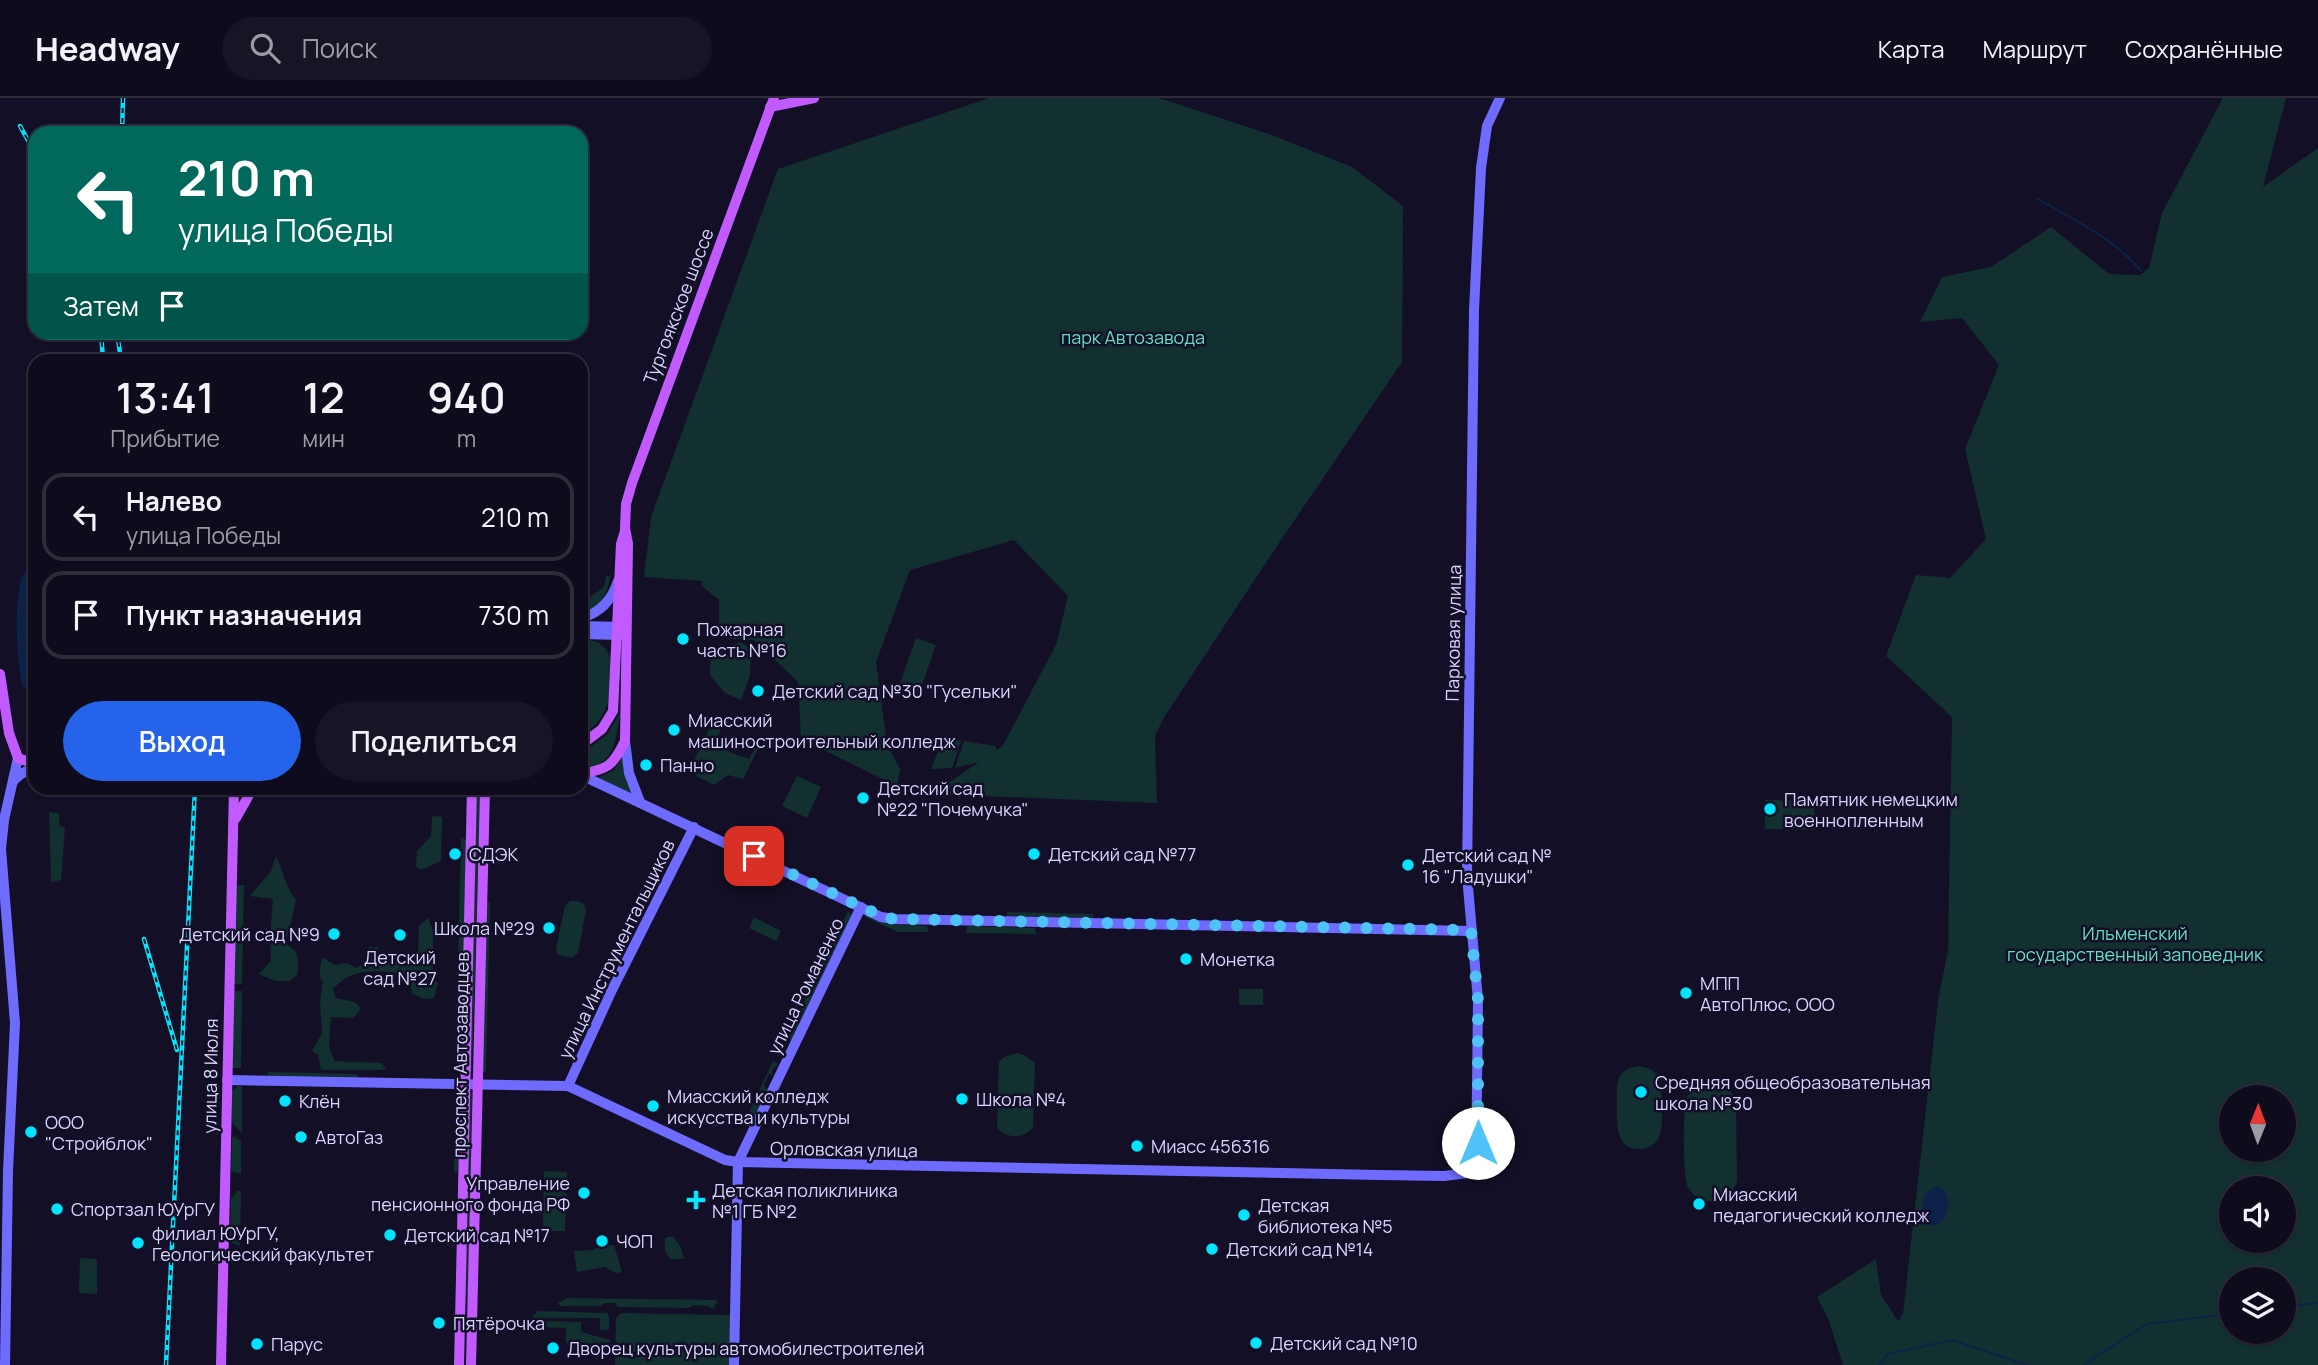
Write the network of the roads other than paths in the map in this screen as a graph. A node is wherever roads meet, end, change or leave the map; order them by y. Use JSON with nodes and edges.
{"nodes":[{"id":1,"x":814,"y":98,"type":"edge"},
{"id":2,"x":1500,"y":98,"type":"edge"},
{"id":3,"x":772,"y":102,"type":"edge"},
{"id":4,"x":625,"y":528,"type":"junction"},
{"id":5,"x":620,"y":574,"type":"junction"},
{"id":6,"x":588,"y":616,"type":"edge"},
{"id":7,"x":588,"y":627,"type":"edge"},
{"id":8,"x":623,"y":631,"type":"junction"},
{"id":9,"x":588,"y":634,"type":"edge"},
{"id":10,"x":0,"y":674,"type":"edge"},
{"id":11,"x":588,"y":740,"type":"edge"},
{"id":12,"x":625,"y":741,"type":"junction"},
{"id":13,"x":18,"y":758,"type":"junction"},
{"id":14,"x":28,"y":763,"type":"edge"},
{"id":15,"x":28,"y":770,"type":"edge"},
{"id":16,"x":588,"y":773,"type":"edge"},
{"id":17,"x":588,"y":778,"type":"edge"},
{"id":18,"x":13,"y":782,"type":"junction"},
{"id":19,"x":234,"y":795,"type":"edge"},
{"id":20,"x":249,"y":795,"type":"edge"},
{"id":21,"x":472,"y":795,"type":"edge"},
{"id":22,"x":485,"y":795,"type":"edge"},
{"id":23,"x":640,"y":802,"type":"junction"},
{"id":24,"x":233,"y":824,"type":"junction"},
{"id":25,"x":694,"y":827,"type":"junction"},
{"id":26,"x":861,"y":907,"type":"junction"},
{"id":27,"x":1471,"y":930,"type":"junction"},
{"id":28,"x":227,"y":1080,"type":"junction"},
{"id":29,"x":464,"y":1085,"type":"junction"},
{"id":30,"x":477,"y":1085,"type":"junction"},
{"id":31,"x":568,"y":1086,"type":"junction"},
{"id":32,"x":738,"y":1162,"type":"junction"},
{"id":33,"x":1476,"y":1172,"type":"joint"},
{"id":34,"x":5,"y":1365,"type":"edge"},
{"id":35,"x":221,"y":1365,"type":"edge"},
{"id":36,"x":459,"y":1365,"type":"edge"},
{"id":37,"x":471,"y":1365,"type":"edge"},
{"id":38,"x":734,"y":1365,"type":"edge"}],
"edges":[{"from":1,"to":3,"type":"main road"},
{"from":2,"to":27,"type":"street","name":"Парковая улица"},
{"from":3,"to":4,"type":"main road","name":"Тургоякское шоссе"},
{"from":4,"to":5,"type":"main road","name":"Тургоякское шоссе"},
{"from":4,"to":8,"type":"main road","name":"Тургоякское шоссе"},
{"from":5,"to":6,"type":"street"},
{"from":5,"to":8,"type":"main road","name":"Тургоякское шоссе"},
{"from":7,"to":8,"type":"street"},
{"from":8,"to":9,"type":"street"},
{"from":8,"to":11,"type":"main road"},
{"from":8,"to":12,"type":"main road"},
{"from":10,"to":13,"type":"main road"},
{"from":12,"to":16,"type":"main road"},
{"from":12,"to":23,"type":"street"},
{"from":13,"to":14,"type":"main road"},
{"from":13,"to":18,"type":"street"},
{"from":15,"to":18,"type":"street"},
{"from":17,"to":23,"type":"street"},
{"from":18,"to":34,"type":"street"},
{"from":19,"to":24,"type":"main road","name":"улица 8 Июля"},
{"from":20,"to":24,"type":"main road"},
{"from":21,"to":29,"type":"main road","name":"проспект Автозаводцев"},
{"from":22,"to":30,"type":"main road","name":"проспект Автозаводцев"},
{"from":23,"to":25,"type":"street"},
{"from":24,"to":28,"type":"main road","name":"улица 8 Июля"},
{"from":25,"to":26,"type":"street"},
{"from":25,"to":31,"type":"street","name":"улица Инструментальщиков"},
{"from":26,"to":27,"type":"street"},
{"from":26,"to":32,"type":"street","name":"улица Романенко"},
{"from":27,"to":33,"type":"street","name":"Парковая улица"},
{"from":28,"to":29,"type":"street","name":"Орловская улица"},
{"from":28,"to":35,"type":"main road","name":"улица 8 Июля"},
{"from":29,"to":30,"type":"street","name":"Орловская улица"},
{"from":29,"to":36,"type":"main road","name":"проспект Автозаводцев"},
{"from":30,"to":31,"type":"street","name":"Орловская улица"},
{"from":30,"to":37,"type":"main road","name":"проспект Автозаводцев"},
{"from":31,"to":32,"type":"street","name":"Орловская улица"},
{"from":32,"to":33,"type":"street","name":"Орловская улица"},
{"from":32,"to":38,"type":"street","name":"улица Романенко"}]}
